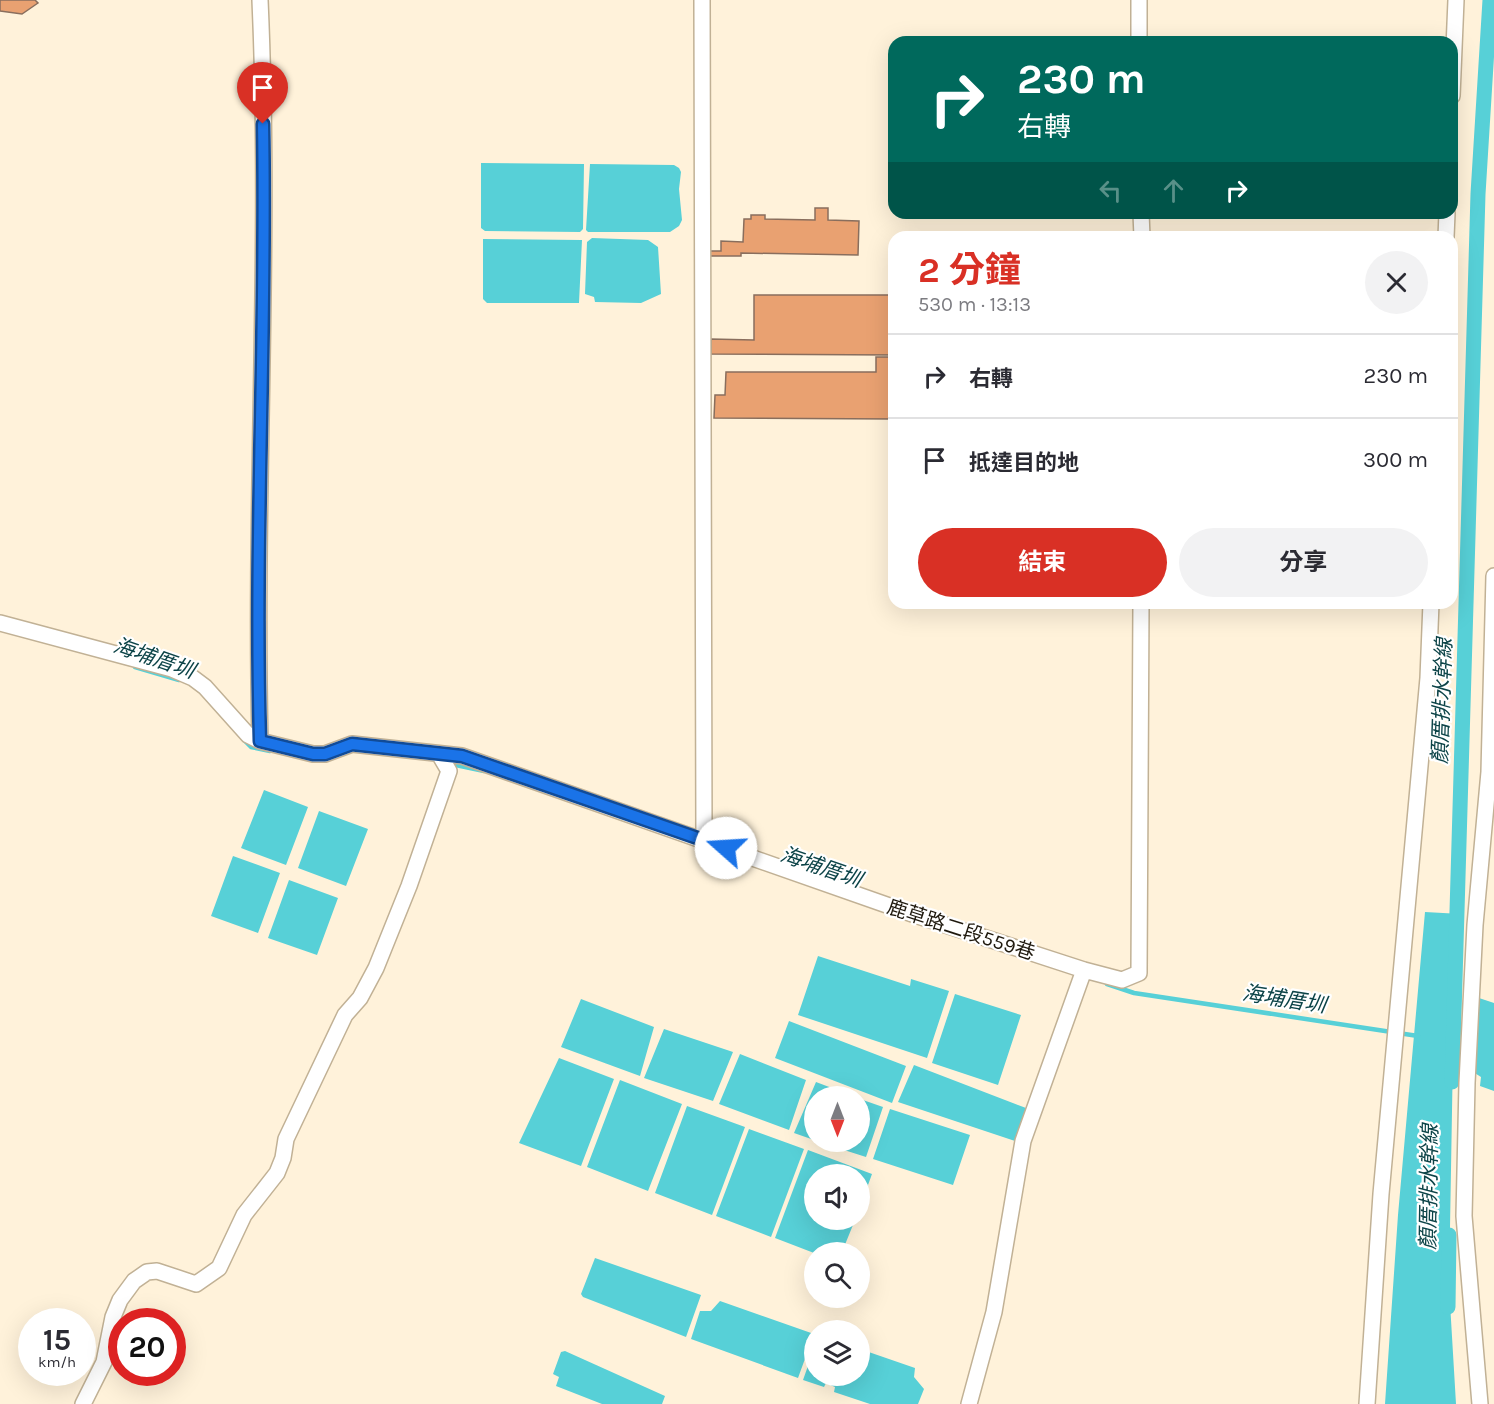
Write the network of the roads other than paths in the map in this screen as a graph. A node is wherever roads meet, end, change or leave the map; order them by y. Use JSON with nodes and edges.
{"nodes":[{"id":1,"x":260,"y":0,"type":"edge"},
{"id":2,"x":702,"y":0,"type":"edge"},
{"id":3,"x":1139,"y":0,"type":"edge"},
{"id":4,"x":1456,"y":0,"type":"edge"},
{"id":5,"x":1139,"y":36,"type":"edge"},
{"id":6,"x":1454,"y":36,"type":"edge"},
{"id":7,"x":1494,"y":576,"type":"edge"},
{"id":8,"x":1141,"y":609,"type":"edge"},
{"id":9,"x":1431,"y":609,"type":"edge"},
{"id":10,"x":0,"y":623,"type":"edge"},
{"id":11,"x":260,"y":741,"type":"junction"},
{"id":12,"x":439,"y":754,"type":"junction"},
{"id":13,"x":704,"y":841,"type":"junction"},
{"id":14,"x":1084,"y":970,"type":"junction"},
{"id":15,"x":83,"y":1404,"type":"edge"},
{"id":16,"x":969,"y":1404,"type":"edge"},
{"id":17,"x":1366,"y":1404,"type":"edge"},
{"id":18,"x":1480,"y":1404,"type":"edge"}],
"edges":[{"from":1,"to":11,"type":"street"},
{"from":2,"to":13,"type":"street"},
{"from":3,"to":5,"type":"street"},
{"from":4,"to":6,"type":"street"},
{"from":7,"to":18,"type":"street"},
{"from":8,"to":14,"type":"street","name":"鹿草路二段559巷"},
{"from":9,"to":17,"type":"street"},
{"from":10,"to":11,"type":"street","name":"鹿草路二段559巷"},
{"from":11,"to":12,"type":"street","name":"鹿草路二段559巷"},
{"from":12,"to":13,"type":"street","name":"鹿草路二段559巷"},
{"from":12,"to":15,"type":"street"},
{"from":13,"to":14,"type":"street","name":"鹿草路二段559巷"},
{"from":14,"to":16,"type":"street"}]}
